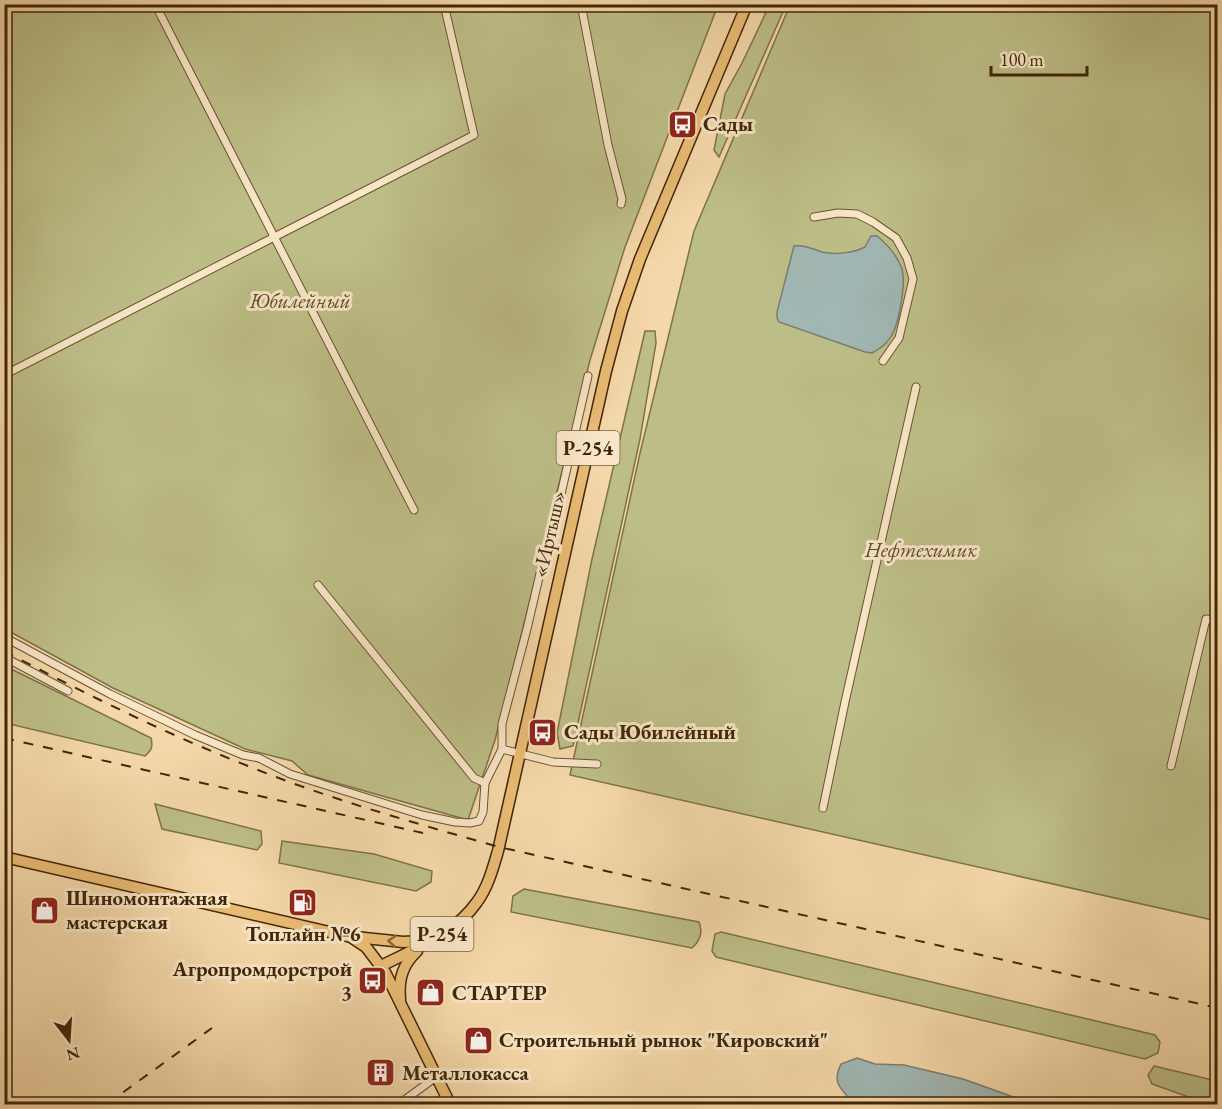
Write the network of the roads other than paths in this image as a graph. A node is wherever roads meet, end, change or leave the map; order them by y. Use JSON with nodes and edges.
{"nodes":[{"id":1,"x":155,"y":4,"type":"edge"},
{"id":2,"x":444,"y":4,"type":"edge"},
{"id":3,"x":581,"y":4,"type":"edge"},
{"id":4,"x":747,"y":4,"type":"edge"},
{"id":5,"x":621,"y":204,"type":"dead end"},
{"id":6,"x":814,"y":217,"type":"dead end"},
{"id":7,"x":274,"y":239,"type":"junction"},
{"id":8,"x":883,"y":362,"type":"dead end"},
{"id":9,"x":4,"y":375,"type":"edge"},
{"id":10,"x":588,"y":376,"type":"dead end"},
{"id":11,"x":916,"y":387,"type":"dead end"},
{"id":12,"x":414,"y":510,"type":"dead end"},
{"id":13,"x":318,"y":585,"type":"dead end"},
{"id":14,"x":1218,"y":621,"type":"edge"},
{"id":15,"x":4,"y":637,"type":"edge"},
{"id":16,"x":4,"y":657,"type":"edge"},
{"id":17,"x":68,"y":691,"type":"dead end"},
{"id":18,"x":502,"y":749,"type":"junction"},
{"id":19,"x":520,"y":753,"type":"junction"},
{"id":20,"x":597,"y":764,"type":"dead end"},
{"id":21,"x":1171,"y":766,"type":"dead end"},
{"id":22,"x":485,"y":783,"type":"junction"},
{"id":23,"x":823,"y":808,"type":"dead end"},
{"id":24,"x":4,"y":857,"type":"edge"},
{"id":25,"x":351,"y":936,"type":"junction"},
{"id":26,"x":432,"y":939,"type":"junction"},
{"id":27,"x":381,"y":966,"type":"junction"},
{"id":28,"x":401,"y":1005,"type":"junction"},
{"id":29,"x":436,"y":1077,"type":"junction"},
{"id":30,"x":399,"y":1104,"type":"edge"},
{"id":31,"x":450,"y":1104,"type":"edge"}],
"edges":[{"from":1,"to":7,"type":"street"},
{"from":2,"to":7,"type":"street"},
{"from":3,"to":5,"type":"street"},
{"from":4,"to":19,"type":"main road","name":"«Иртыш»","number":"Р-254"},
{"from":6,"to":8,"type":"street"},
{"from":7,"to":9,"type":"street"},
{"from":7,"to":12,"type":"street"},
{"from":10,"to":18,"type":"street"},
{"from":11,"to":23,"type":"street"},
{"from":13,"to":22,"type":"street"},
{"from":14,"to":21,"type":"street"},
{"from":15,"to":22,"type":"street"},
{"from":16,"to":17,"type":"street"},
{"from":18,"to":19,"type":"street"},
{"from":18,"to":22,"type":"street"},
{"from":19,"to":20,"type":"street"},
{"from":19,"to":26,"type":"main road","name":"«Иртыш»","number":"Р-254"},
{"from":24,"to":25,"type":"main road"},
{"from":26,"to":25,"type":"main road","one_way":true},
{"from":25,"to":27,"type":"main road"},
{"from":26,"to":27,"type":"main road","name":"«Иртыш»","number":"Р-254"},
{"from":26,"to":28,"type":"main road"},
{"from":27,"to":28,"type":"main road"},
{"from":28,"to":29,"type":"main road"},
{"from":29,"to":30,"type":"street"},
{"from":29,"to":31,"type":"main road"}]}
